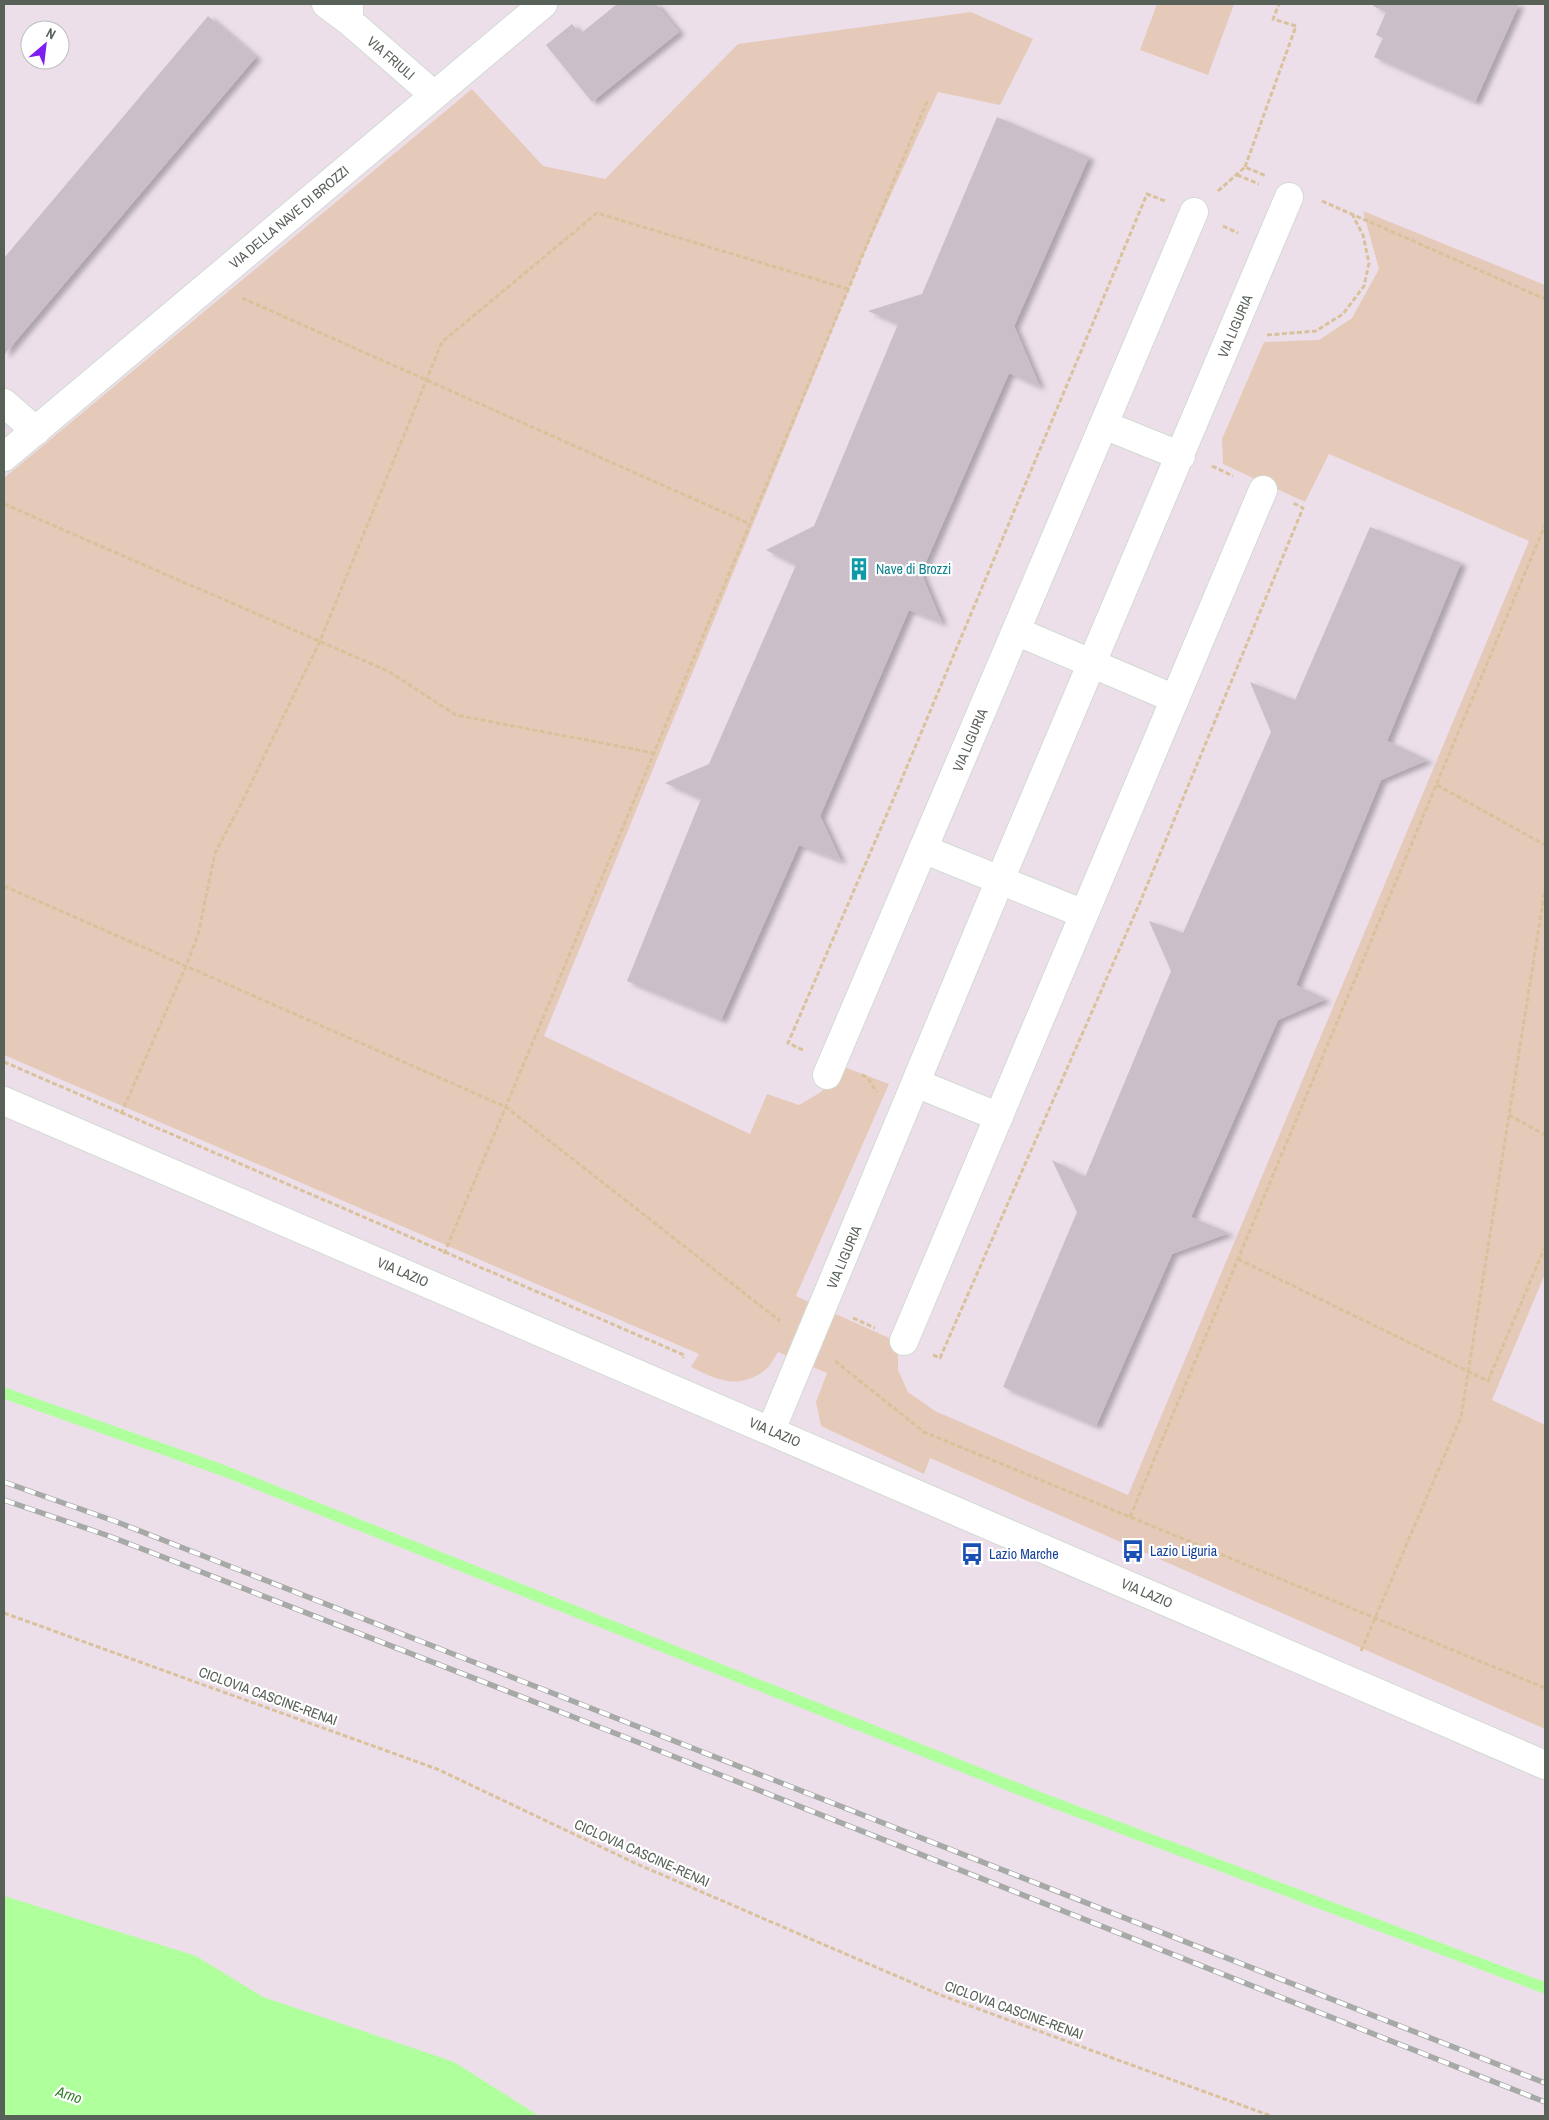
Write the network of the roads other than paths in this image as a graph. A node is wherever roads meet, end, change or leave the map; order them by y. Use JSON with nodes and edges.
{"nodes":[{"id":1,"x":326,"y":4,"type":"edge"},
{"id":2,"x":543,"y":4,"type":"edge"},
{"id":3,"x":349,"y":13,"type":"edge"},
{"id":4,"x":434,"y":94,"type":"junction"},
{"id":5,"x":1282,"y":188,"type":"road end"},
{"id":6,"x":1194,"y":212,"type":"road end"},
{"id":7,"x":4,"y":403,"type":"edge"},
{"id":8,"x":1104,"y":424,"type":"junction"},
{"id":9,"x":36,"y":431,"type":"junction"},
{"id":10,"x":1181,"y":456,"type":"junction"},
{"id":11,"x":4,"y":457,"type":"edge"},
{"id":12,"x":1263,"y":490,"type":"dead end"},
{"id":13,"x":1016,"y":631,"type":"junction"},
{"id":14,"x":1093,"y":664,"type":"junction"},
{"id":15,"x":1175,"y":699,"type":"junction"},
{"id":16,"x":923,"y":849,"type":"junction"},
{"id":17,"x":1000,"y":880,"type":"junction"},
{"id":18,"x":1084,"y":914,"type":"junction"},
{"id":19,"x":830,"y":1069,"type":"road end"},
{"id":20,"x":916,"y":1083,"type":"junction"},
{"id":21,"x":4,"y":1101,"type":"edge"},
{"id":22,"x":999,"y":1117,"type":"junction"},
{"id":23,"x":904,"y":1341,"type":"dead end"},
{"id":24,"x":771,"y":1430,"type":"junction"},
{"id":25,"x":1545,"y":1765,"type":"edge"}],
"edges":[{"from":1,"to":3,"type":"street","name":"VIA FRIULI"},
{"from":2,"to":4,"type":"street","name":"VIA DELLA NAVE DI BROZZI"},
{"from":3,"to":4,"type":"street","name":"VIA FRIULI"},
{"from":4,"to":9,"type":"street","name":"VIA DELLA NAVE DI BROZZI"},
{"from":5,"to":10,"type":"street","name":"VIA LIGURIA"},
{"from":6,"to":8,"type":"street","name":"VIA LIGURIA"},
{"from":7,"to":9,"type":"street"},
{"from":8,"to":10,"type":"street"},
{"from":8,"to":13,"type":"street","name":"VIA LIGURIA"},
{"from":9,"to":11,"type":"street","name":"VIA DELLA NAVE DI BROZZI"},
{"from":10,"to":14,"type":"street","name":"VIA LIGURIA"},
{"from":12,"to":15,"type":"street"},
{"from":13,"to":14,"type":"street"},
{"from":13,"to":16,"type":"street","name":"VIA LIGURIA"},
{"from":14,"to":15,"type":"street"},
{"from":14,"to":17,"type":"street","name":"VIA LIGURIA"},
{"from":15,"to":18,"type":"street"},
{"from":16,"to":17,"type":"street"},
{"from":16,"to":19,"type":"street","name":"VIA LIGURIA"},
{"from":17,"to":18,"type":"street"},
{"from":17,"to":20,"type":"street","name":"VIA LIGURIA"},
{"from":18,"to":22,"type":"street"},
{"from":20,"to":22,"type":"street"},
{"from":20,"to":24,"type":"street","name":"VIA LIGURIA"},
{"from":21,"to":24,"type":"street","name":"VIA LAZIO"},
{"from":22,"to":23,"type":"street"},
{"from":24,"to":25,"type":"street","name":"VIA LAZIO"}]}
